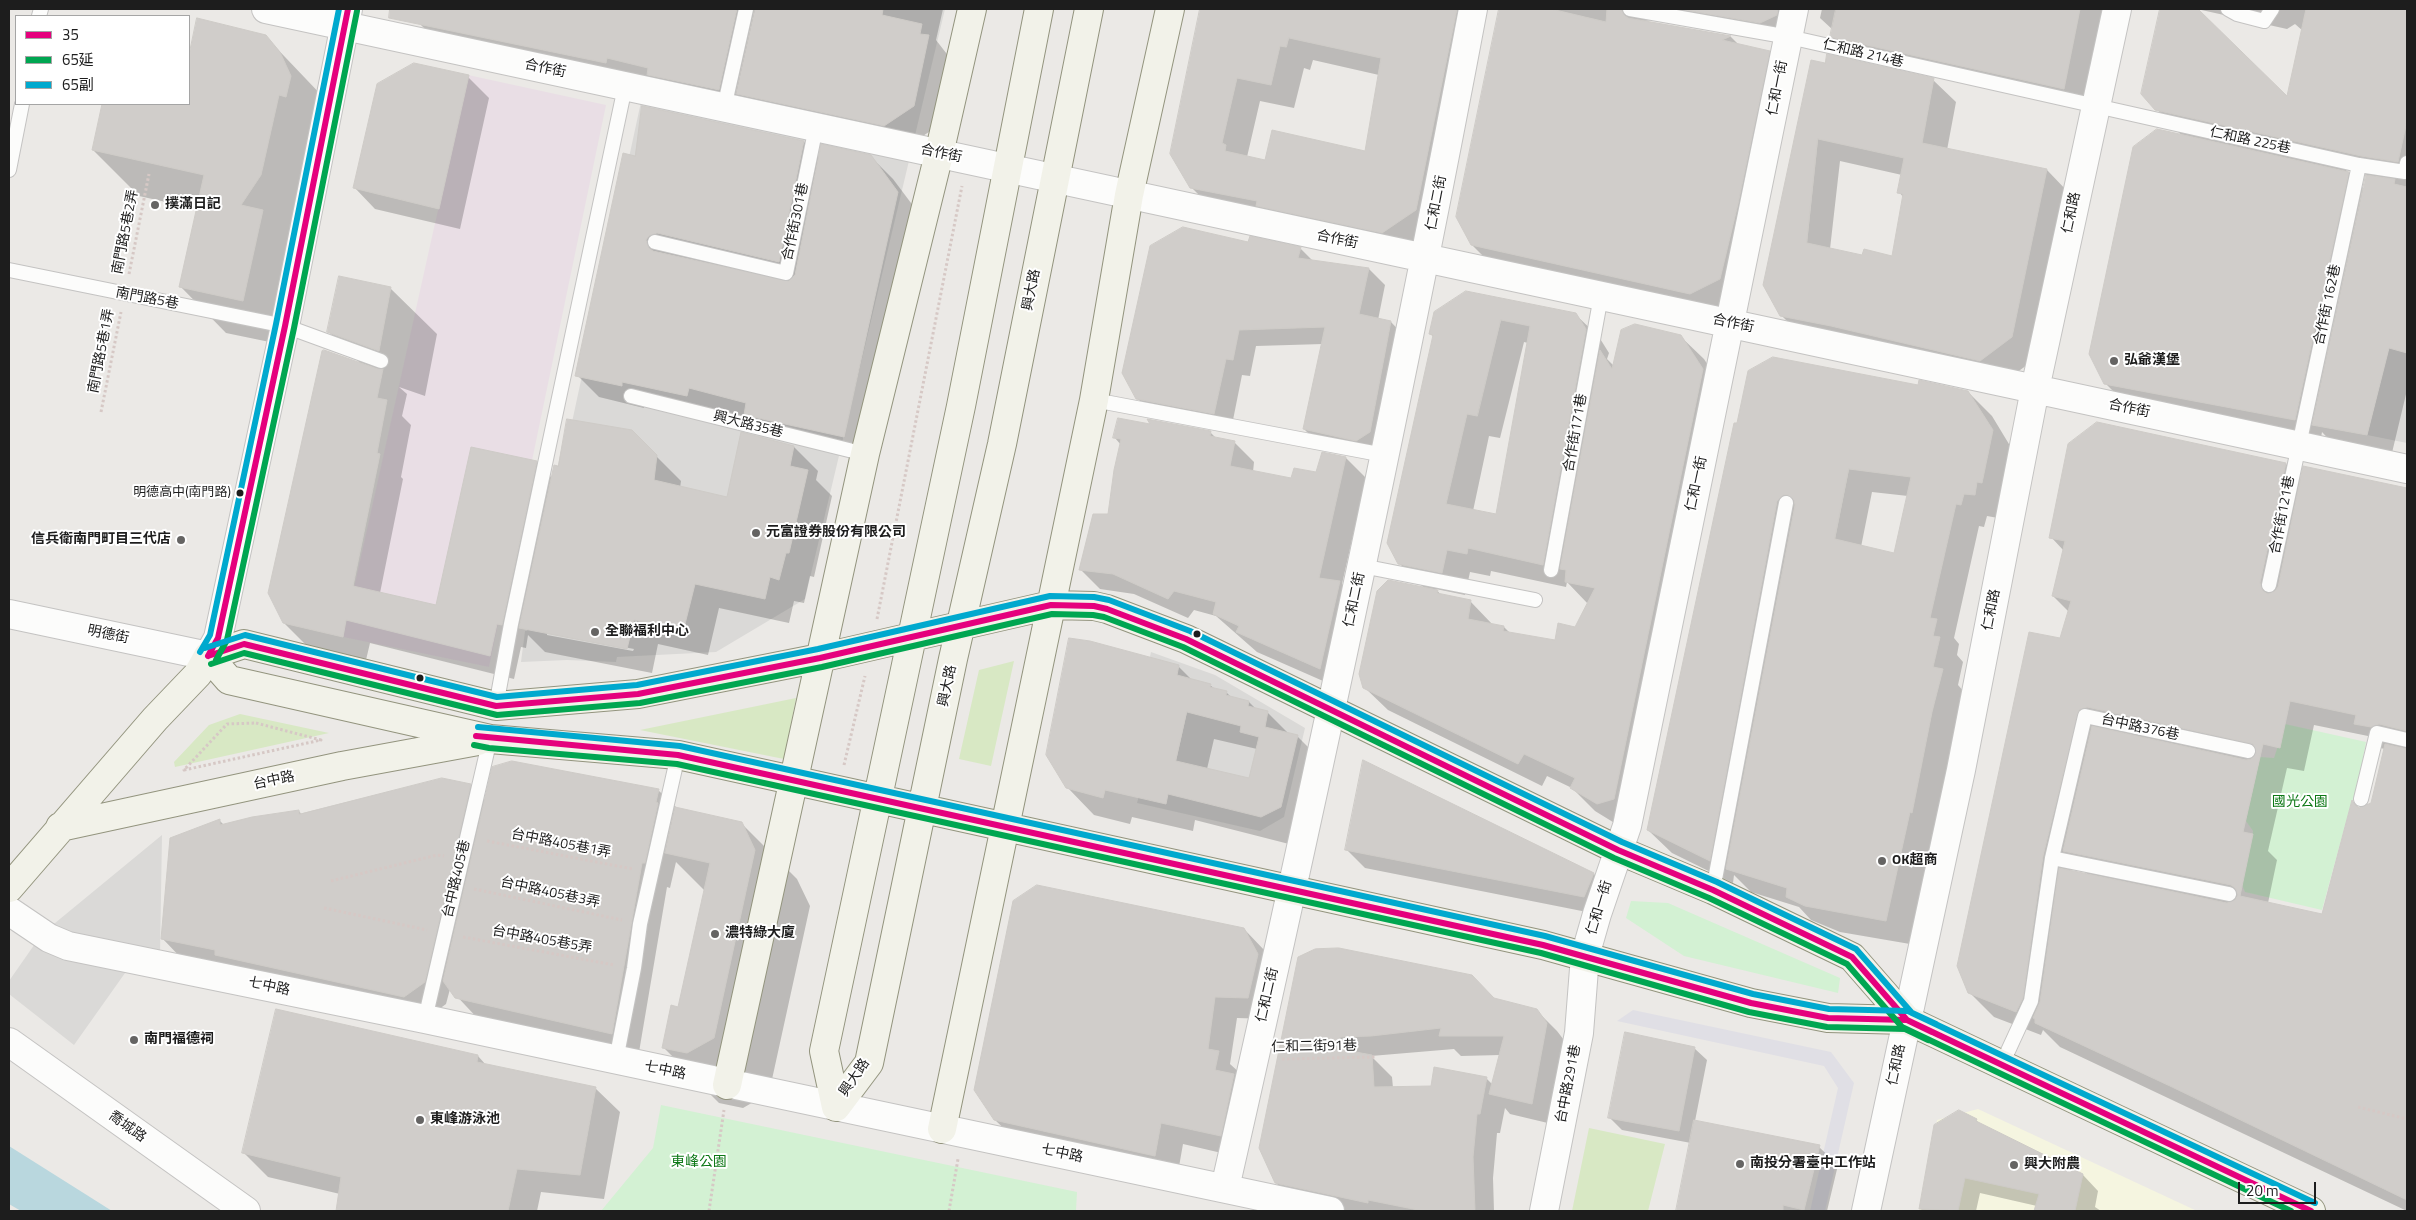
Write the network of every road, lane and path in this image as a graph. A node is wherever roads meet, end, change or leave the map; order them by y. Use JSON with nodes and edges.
{"nodes":[{"id":1,"x":266,"y":9,"type":"edge"},
{"id":2,"x":746,"y":9,"type":"edge"},
{"id":3,"x":972,"y":9,"type":"edge"},
{"id":4,"x":1039,"y":9,"type":"edge"},
{"id":5,"x":1089,"y":9,"type":"edge"},
{"id":6,"x":1170,"y":9,"type":"edge"},
{"id":7,"x":1473,"y":9,"type":"edge"},
{"id":8,"x":1630,"y":9,"type":"edge"},
{"id":9,"x":1794,"y":9,"type":"edge"},
{"id":10,"x":2117,"y":9,"type":"edge"},
{"id":11,"x":2228,"y":9,"type":"edge"},
{"id":12,"x":2272,"y":9,"type":"edge"},
{"id":13,"x":347,"y":17,"type":"edge"},
{"id":14,"x":1789,"y":37,"type":"junction"},
{"id":15,"x":625,"y":87,"type":"junction"},
{"id":16,"x":22,"y":105,"type":"edge"},
{"id":17,"x":2095,"y":107,"type":"junction"},
{"id":18,"x":724,"y":108,"type":"junction"},
{"id":19,"x":816,"y":127,"type":"junction"},
{"id":20,"x":939,"y":154,"type":"junction"},
{"id":21,"x":967,"y":160,"type":"junction"},
{"id":22,"x":2359,"y":165,"type":"junction"},
{"id":23,"x":2406,"y":167,"type":"edge"},
{"id":24,"x":1006,"y":168,"type":"junction"},
{"id":25,"x":9,"y":170,"type":"edge"},
{"id":26,"x":149,"y":174,"type":"dead end"},
{"id":27,"x":1054,"y":179,"type":"junction"},
{"id":28,"x":1129,"y":195,"type":"junction"},
{"id":29,"x":655,"y":242,"type":"dead end"},
{"id":30,"x":1426,"y":259,"type":"junction"},
{"id":31,"x":9,"y":270,"type":"edge"},
{"id":32,"x":125,"y":294,"type":"junction"},
{"id":33,"x":1601,"y":296,"type":"junction"},
{"id":34,"x":1730,"y":324,"type":"junction"},
{"id":35,"x":285,"y":326,"type":"junction"},
{"id":36,"x":381,"y":361,"type":"dead end"},
{"id":37,"x":2035,"y":390,"type":"junction"},
{"id":38,"x":631,"y":396,"type":"dead end"},
{"id":39,"x":1094,"y":400,"type":"junction"},
{"id":40,"x":101,"y":412,"type":"dead end"},
{"id":41,"x":2297,"y":446,"type":"junction"},
{"id":42,"x":865,"y":454,"type":"junction"},
{"id":43,"x":1384,"y":455,"type":"junction"},
{"id":44,"x":2407,"y":469,"type":"edge"},
{"id":45,"x":1786,"y":503,"type":"dead end"},
{"id":46,"x":1362,"y":566,"type":"junction"},
{"id":47,"x":1551,"y":570,"type":"dead end"},
{"id":48,"x":2269,"y":585,"type":"dead end"},
{"id":49,"x":1535,"y":600,"type":"dead end"},
{"id":50,"x":1050,"y":605,"type":"junction"},
{"id":51,"x":9,"y":614,"type":"edge"},
{"id":52,"x":961,"y":626,"type":"junction"},
{"id":53,"x":911,"y":637,"type":"junction"},
{"id":54,"x":871,"y":646,"type":"junction"},
{"id":55,"x":208,"y":656,"type":"junction"},
{"id":56,"x":820,"y":658,"type":"junction"},
{"id":57,"x":496,"y":706,"type":"junction"},
{"id":58,"x":1332,"y":710,"type":"junction"},
{"id":59,"x":490,"y":739,"type":"junction"},
{"id":60,"x":2407,"y":740,"type":"edge"},
{"id":61,"x":2248,"y":751,"type":"dead end"},
{"id":62,"x":678,"y":755,"type":"junction"},
{"id":63,"x":184,"y":770,"type":"joint"},
{"id":64,"x":793,"y":780,"type":"junction"},
{"id":65,"x":838,"y":791,"type":"junction"},
{"id":66,"x":878,"y":799,"type":"junction"},
{"id":67,"x":2361,"y":799,"type":"dead end"},
{"id":68,"x":923,"y":808,"type":"junction"},
{"id":69,"x":1005,"y":826,"type":"junction"},
{"id":70,"x":60,"y":827,"type":"junction"},
{"id":71,"x":466,"y":837,"type":"junction"},
{"id":72,"x":1618,"y":850,"type":"junction"},
{"id":73,"x":2052,"y":858,"type":"junction"},
{"id":74,"x":462,"y":859,"type":"junction"},
{"id":75,"x":651,"y":872,"type":"junction"},
{"id":76,"x":331,"y":880,"type":"dead end"},
{"id":77,"x":455,"y":885,"type":"junction"},
{"id":78,"x":9,"y":888,"type":"edge"},
{"id":79,"x":1292,"y":888,"type":"junction"},
{"id":80,"x":1713,"y":890,"type":"junction"},
{"id":81,"x":2229,"y":894,"type":"dead end"},
{"id":82,"x":324,"y":908,"type":"dead end"},
{"id":83,"x":9,"y":911,"type":"edge"},
{"id":84,"x":640,"y":924,"type":"junction"},
{"id":85,"x":445,"y":933,"type":"junction"},
{"id":86,"x":1585,"y":956,"type":"junction"},
{"id":87,"x":634,"y":968,"type":"junction"},
{"id":88,"x":426,"y":1019,"type":"junction"},
{"id":89,"x":1907,"y":1020,"type":"junction"},
{"id":90,"x":9,"y":1042,"type":"edge"},
{"id":91,"x":1376,"y":1057,"type":"dead end"},
{"id":92,"x":616,"y":1060,"type":"junction"},
{"id":93,"x":1254,"y":1060,"type":"junction"},
{"id":94,"x":2002,"y":1064,"type":"junction"},
{"id":95,"x":727,"y":1084,"type":"junction"},
{"id":96,"x":836,"y":1107,"type":"junction"},
{"id":97,"x":2358,"y":1108,"type":"dead end"},
{"id":98,"x":2407,"y":1118,"type":"edge"},
{"id":99,"x":952,"y":1131,"type":"junction"},
{"id":100,"x":1225,"y":1188,"type":"junction"},
{"id":101,"x":246,"y":1211,"type":"edge"},
{"id":102,"x":709,"y":1211,"type":"edge"},
{"id":103,"x":948,"y":1211,"type":"edge"},
{"id":104,"x":1330,"y":1211,"type":"edge"},
{"id":105,"x":1544,"y":1211,"type":"edge"},
{"id":106,"x":1866,"y":1211,"type":"edge"},
{"id":107,"x":2311,"y":1211,"type":"edge"}],
"edges":[{"from":1,"to":13,"type":"street","name":"合作街"},
{"from":2,"to":18,"type":"lane"},
{"from":3,"to":20,"type":"street"},
{"from":4,"to":24,"type":"street","name":"興大路"},
{"from":5,"to":27,"type":"street","name":"興大路"},
{"from":6,"to":28,"type":"street"},
{"from":7,"to":30,"type":"street","name":"仁和二街"},
{"from":8,"to":14,"type":"lane","name":"仁和路 214巷"},
{"from":9,"to":14,"type":"street","name":"仁和一街"},
{"from":10,"to":17,"type":"street","name":"仁和路"},
{"from":11,"to":12,"type":"lane"},
{"from":13,"to":15,"type":"street","name":"合作街"},
{"from":13,"to":35,"type":"street"},
{"from":14,"to":17,"type":"lane","name":"仁和路 214巷"},
{"from":14,"to":34,"type":"street","name":"仁和一街"},
{"from":15,"to":18,"type":"street","name":"合作街"},
{"from":15,"to":57,"type":"lane"},
{"from":16,"to":25,"type":"lane"},
{"from":17,"to":22,"type":"lane","name":"仁和路 225巷"},
{"from":17,"to":37,"type":"street","name":"仁和路"},
{"from":18,"to":19,"type":"street","name":"合作街"},
{"from":19,"to":20,"type":"street","name":"合作街"},
{"from":19,"to":29,"type":"lane","name":"合作街301巷"},
{"from":20,"to":21,"type":"street","name":"合作街"},
{"from":20,"to":42,"type":"street"},
{"from":21,"to":24,"type":"street","name":"合作街"},
{"from":21,"to":54,"type":"path"},
{"from":22,"to":23,"type":"lane","name":"仁和路 225巷"},
{"from":22,"to":41,"type":"lane","name":"合作街 162巷"},
{"from":24,"to":27,"type":"street","name":"合作街"},
{"from":24,"to":53,"type":"street","name":"興大路"},
{"from":26,"to":32,"type":"path","name":"南門路5巷2弄"},
{"from":27,"to":28,"type":"street","name":"合作街"},
{"from":27,"to":52,"type":"street","name":"興大路"},
{"from":28,"to":30,"type":"street","name":"合作街"},
{"from":28,"to":39,"type":"street"},
{"from":30,"to":33,"type":"street","name":"合作街"},
{"from":30,"to":43,"type":"street","name":"仁和二街"},
{"from":31,"to":32,"type":"lane","name":"南門路5巷"},
{"from":32,"to":35,"type":"lane","name":"南門路5巷"},
{"from":32,"to":40,"type":"path","name":"南門路5巷1弄"},
{"from":33,"to":34,"type":"street","name":"合作街"},
{"from":33,"to":47,"type":"lane","name":"合作街171巷"},
{"from":34,"to":37,"type":"street","name":"合作街"},
{"from":34,"to":72,"type":"street","name":"仁和一街"},
{"from":35,"to":36,"type":"lane","name":"南門路5巷"},
{"from":35,"to":55,"type":"street"},
{"from":37,"to":41,"type":"street","name":"合作街"},
{"from":37,"to":89,"type":"street","name":"仁和路"},
{"from":38,"to":42,"type":"lane","name":"興大路35巷"},
{"from":39,"to":43,"type":"lane"},
{"from":39,"to":50,"type":"street"},
{"from":41,"to":44,"type":"street","name":"合作街"},
{"from":41,"to":48,"type":"lane","name":"合作街121巷"},
{"from":42,"to":56,"type":"street"},
{"from":43,"to":46,"type":"street","name":"仁和二街"},
{"from":45,"to":80,"type":"lane"},
{"from":46,"to":49,"type":"lane"},
{"from":46,"to":58,"type":"street","name":"仁和二街"},
{"from":50,"to":52,"type":"street","name":"台中路"},
{"from":50,"to":58,"type":"street","name":"台中路"},
{"from":50,"to":69,"type":"street"},
{"from":51,"to":55,"type":"street","name":"明德街"},
{"from":52,"to":53,"type":"street","name":"台中路"},
{"from":52,"to":68,"type":"street","name":"興大路"},
{"from":53,"to":54,"type":"street","name":"台中路"},
{"from":53,"to":66,"type":"street","name":"興大路"},
{"from":54,"to":56,"type":"street","name":"台中路"},
{"from":54,"to":65,"type":"path"},
{"from":55,"to":57,"type":"street","name":"台中路"},
{"from":55,"to":59,"type":"street","name":"台中路"},
{"from":55,"to":70,"type":"street"},
{"from":56,"to":57,"type":"street","name":"台中路"},
{"from":56,"to":64,"type":"street"},
{"from":58,"to":72,"type":"street","name":"台中路"},
{"from":58,"to":79,"type":"street","name":"仁和二街"},
{"from":59,"to":62,"type":"street","name":"台中路"},
{"from":59,"to":70,"type":"street","name":"台中路"},
{"from":59,"to":71,"type":"lane","name":"台中路405巷"},
{"from":60,"to":67,"type":"lane"},
{"from":61,"to":73,"type":"lane","name":"台中路376巷"},
{"from":62,"to":64,"type":"street","name":"台中路"},
{"from":62,"to":75,"type":"lane"},
{"from":63,"to":63,"type":"path"},
{"from":64,"to":65,"type":"street","name":"台中路"},
{"from":64,"to":95,"type":"street"},
{"from":65,"to":66,"type":"street","name":"台中路"},
{"from":66,"to":68,"type":"street","name":"台中路"},
{"from":66,"to":96,"type":"street","name":"興大路"},
{"from":68,"to":69,"type":"street","name":"台中路"},
{"from":68,"to":96,"type":"street","name":"興大路"},
{"from":69,"to":79,"type":"street","name":"台中路"},
{"from":69,"to":99,"type":"street"},
{"from":70,"to":78,"type":"street"},
{"from":71,"to":74,"type":"lane","name":"台中路405巷"},
{"from":71,"to":75,"type":"path","name":"台中路405巷1弄"},
{"from":72,"to":80,"type":"street","name":"台中路"},
{"from":72,"to":86,"type":"street","name":"仁和一街"},
{"from":73,"to":81,"type":"lane"},
{"from":73,"to":94,"type":"lane","name":"台中路376巷"},
{"from":74,"to":76,"type":"path"},
{"from":74,"to":77,"type":"lane","name":"台中路405巷"},
{"from":75,"to":84,"type":"lane"},
{"from":77,"to":84,"type":"path","name":"台中路405巷3弄"},
{"from":77,"to":85,"type":"lane","name":"台中路405巷"},
{"from":79,"to":86,"type":"street","name":"台中路"},
{"from":79,"to":93,"type":"street","name":"仁和二街"},
{"from":80,"to":89,"type":"street","name":"台中路"},
{"from":82,"to":85,"type":"path","name":"台中路405巷5弄"},
{"from":83,"to":88,"type":"street","name":"七中路"},
{"from":84,"to":87,"type":"lane"},
{"from":85,"to":87,"type":"path","name":"台中路405巷5弄"},
{"from":85,"to":88,"type":"lane","name":"台中路405巷"},
{"from":86,"to":89,"type":"street","name":"台中路"},
{"from":86,"to":105,"type":"street","name":"台中路291巷"},
{"from":87,"to":92,"type":"lane"},
{"from":88,"to":92,"type":"street","name":"七中路"},
{"from":89,"to":94,"type":"street","name":"台中路"},
{"from":89,"to":106,"type":"street","name":"仁和路"},
{"from":90,"to":101,"type":"street","name":"喬城路"},
{"from":91,"to":93,"type":"path","name":"仁和二街91巷"},
{"from":92,"to":95,"type":"street","name":"七中路"},
{"from":93,"to":100,"type":"street","name":"仁和二街"},
{"from":94,"to":107,"type":"street","name":"台中路"},
{"from":95,"to":96,"type":"street","name":"七中路"},
{"from":95,"to":102,"type":"path"},
{"from":96,"to":99,"type":"street","name":"七中路"},
{"from":97,"to":98,"type":"path"},
{"from":99,"to":100,"type":"street","name":"七中路"},
{"from":99,"to":103,"type":"path"},
{"from":100,"to":104,"type":"street","name":"七中路"}]}
